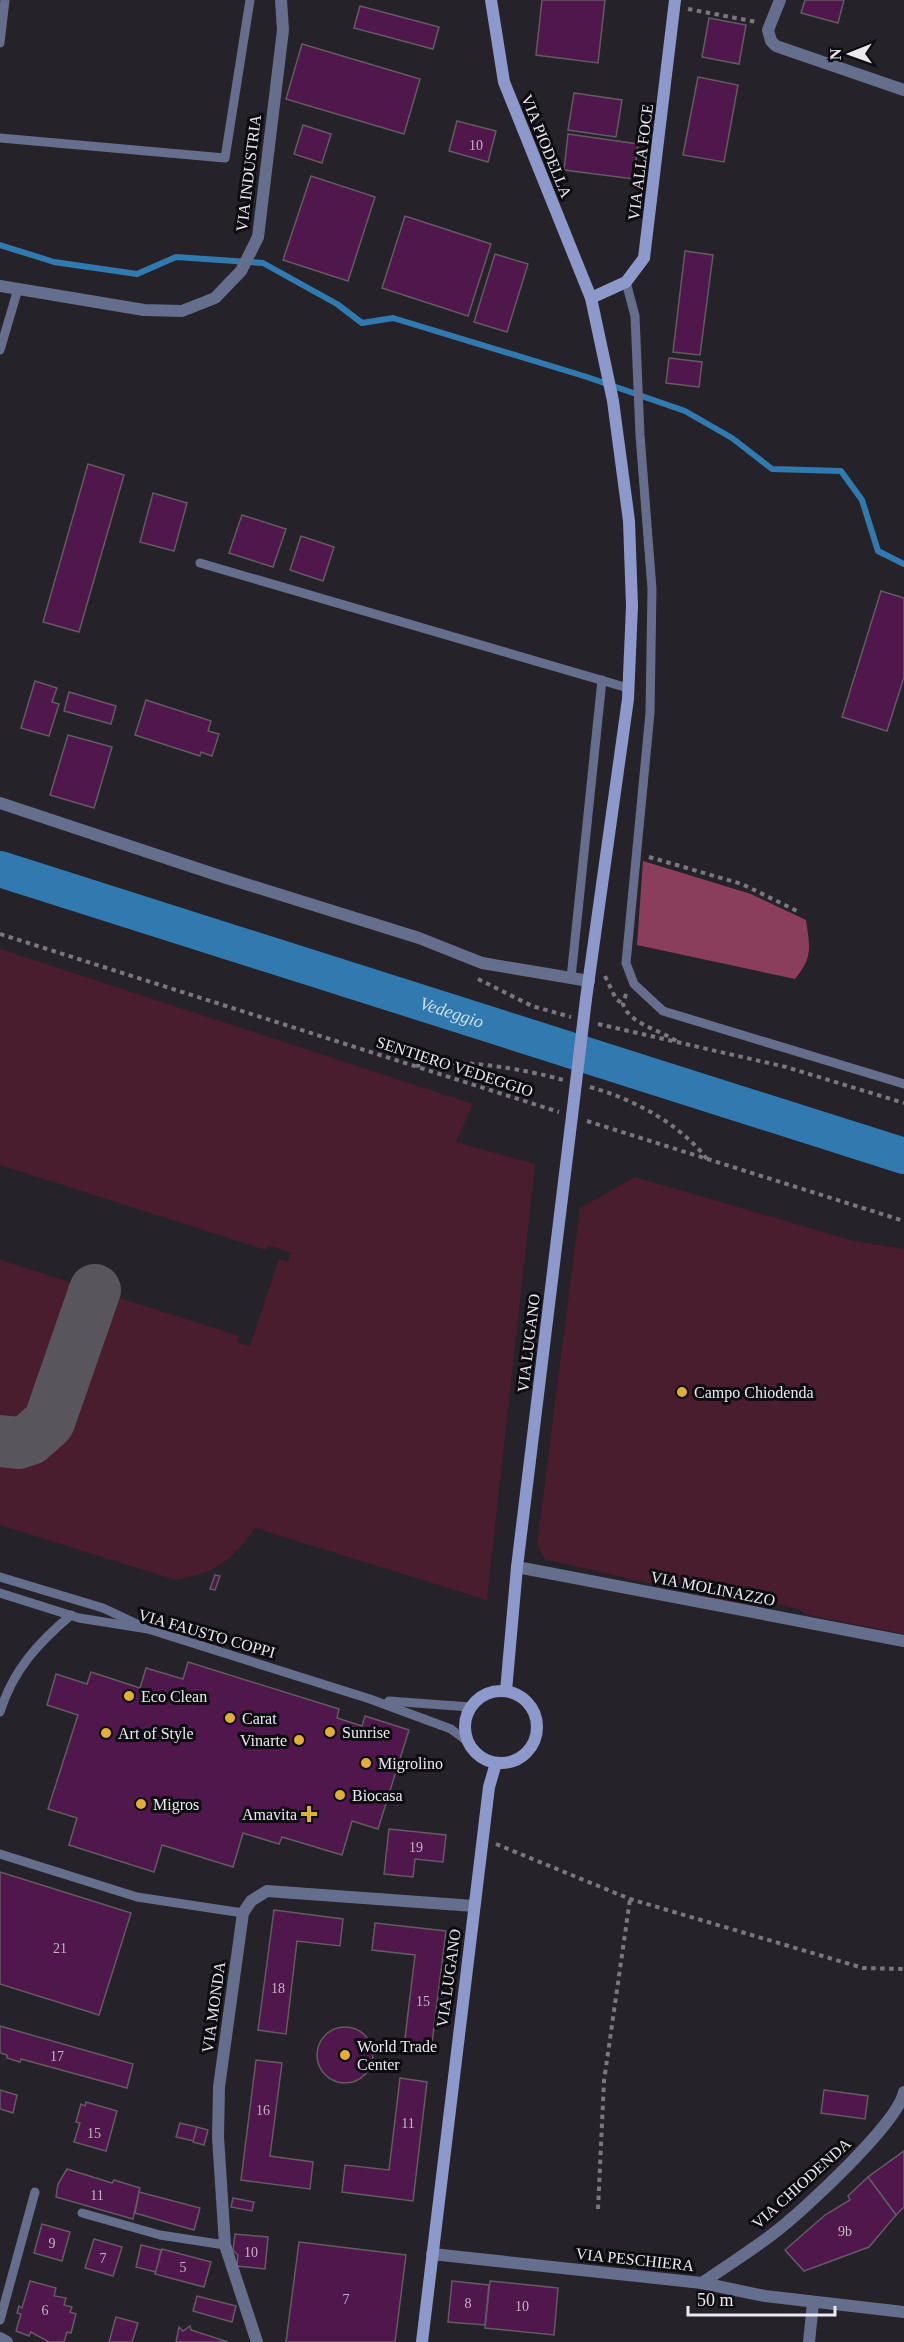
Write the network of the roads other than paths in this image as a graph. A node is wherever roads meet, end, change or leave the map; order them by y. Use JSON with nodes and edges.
{"nodes":[{"id":1,"x":5,"y":0,"type":"edge"},
{"id":2,"x":250,"y":0,"type":"edge"},
{"id":3,"x":281,"y":0,"type":"edge"},
{"id":4,"x":491,"y":0,"type":"edge"},
{"id":5,"x":780,"y":0,"type":"edge"},
{"id":6,"x":675,"y":3,"type":"edge"},
{"id":7,"x":0,"y":43,"type":"edge"},
{"id":8,"x":904,"y":90,"type":"edge"},
{"id":9,"x":0,"y":138,"type":"edge"},
{"id":10,"x":626,"y":282,"type":"junction"},
{"id":11,"x":0,"y":286,"type":"edge"},
{"id":12,"x":18,"y":289,"type":"junction"},
{"id":13,"x":591,"y":298,"type":"junction"},
{"id":14,"x":0,"y":350,"type":"edge"},
{"id":15,"x":200,"y":563,"type":"dead end"},
{"id":16,"x":602,"y":680,"type":"junction"},
{"id":17,"x":628,"y":688,"type":"junction"},
{"id":18,"x":0,"y":803,"type":"edge"},
{"id":19,"x":571,"y":978,"type":"junction"},
{"id":20,"x":589,"y":981,"type":"junction"},
{"id":21,"x":904,"y":1084,"type":"edge"},
{"id":22,"x":517,"y":1567,"type":"junction"},
{"id":23,"x":0,"y":1578,"type":"edge"},
{"id":24,"x":0,"y":1593,"type":"edge"},
{"id":25,"x":71,"y":1615,"type":"junction"},
{"id":26,"x":148,"y":1629,"type":"junction"},
{"id":27,"x":904,"y":1641,"type":"edge"},
{"id":28,"x":506,"y":1691,"type":"junction"},
{"id":29,"x":370,"y":1699,"type":"junction"},
{"id":30,"x":470,"y":1707,"type":"junction"},
{"id":31,"x":0,"y":1712,"type":"edge"},
{"id":32,"x":467,"y":1741,"type":"junction"},
{"id":33,"x":496,"y":1763,"type":"junction"},
{"id":34,"x":0,"y":1854,"type":"edge"},
{"id":35,"x":474,"y":1906,"type":"junction"},
{"id":36,"x":243,"y":1913,"type":"junction"},
{"id":37,"x":904,"y":2092,"type":"edge"},
{"id":38,"x":35,"y":2192,"type":"dead end"},
{"id":39,"x":82,"y":2213,"type":"dead end"},
{"id":40,"x":225,"y":2245,"type":"junction"},
{"id":41,"x":432,"y":2254,"type":"junction"},
{"id":42,"x":702,"y":2283,"type":"junction"},
{"id":43,"x":813,"y":2303,"type":"junction"},
{"id":44,"x":904,"y":2312,"type":"edge"},
{"id":45,"x":0,"y":2320,"type":"edge"},
{"id":46,"x":0,"y":2337,"type":"edge"},
{"id":47,"x":7,"y":2342,"type":"edge"},
{"id":48,"x":257,"y":2342,"type":"edge"},
{"id":49,"x":422,"y":2342,"type":"edge"},
{"id":50,"x":809,"y":2342,"type":"edge"}],
"edges":[{"from":1,"to":7,"type":"lane"},
{"from":2,"to":9,"type":"lane"},
{"from":3,"to":12,"type":"street","name":"VIA INDUSTRIA"},
{"from":4,"to":13,"type":"main road","name":"VIA PIODELLA"},
{"from":5,"to":8,"type":"street"},
{"from":6,"to":10,"type":"main road","name":"VIA ALLA FOCE"},
{"from":10,"to":13,"type":"main road","name":"VIA ALLA FOCE"},
{"from":10,"to":21,"type":"lane"},
{"from":11,"to":12,"type":"street","name":"VIA INDUSTRIA"},
{"from":12,"to":14,"type":"lane"},
{"from":13,"to":17,"type":"main road","name":"VIA PIODELLA"},
{"from":15,"to":16,"type":"lane"},
{"from":16,"to":17,"type":"lane"},
{"from":16,"to":19,"type":"lane"},
{"from":17,"to":20,"type":"main road","name":"VIA LUGANO"},
{"from":18,"to":19,"type":"street"},
{"from":19,"to":20,"type":"street"},
{"from":20,"to":22,"type":"main road","name":"VIA LUGANO","bridge":true},
{"from":22,"to":27,"type":"street","name":"VIA MOLINAZZO"},
{"from":22,"to":28,"type":"main road","name":"VIA LUGANO"},
{"from":23,"to":26,"type":"lane"},
{"from":24,"to":25,"type":"lane","name":"VIA FAUSTO COPPI"},
{"from":25,"to":26,"type":"lane","name":"VIA FAUSTO COPPI"},
{"from":25,"to":31,"type":"lane"},
{"from":26,"to":29,"type":"lane","name":"VIA FAUSTO COPPI"},
{"from":28,"to":30,"type":"main road"},
{"from":28,"to":33,"type":"main road"},
{"from":29,"to":30,"type":"lane","name":"VIA FAUSTO COPPI"},
{"from":29,"to":32,"type":"lane","name":"VIA FAUSTO COPPI"},
{"from":30,"to":32,"type":"main road"},
{"from":32,"to":33,"type":"main road"},
{"from":33,"to":35,"type":"main road","name":"VIA LUGANO"},
{"from":34,"to":36,"type":"lane"},
{"from":35,"to":36,"type":"street"},
{"from":35,"to":41,"type":"main road","name":"VIA LUGANO"},
{"from":36,"to":40,"type":"street","name":"VIA MONDA"},
{"from":37,"to":42,"type":"street","name":"VIA CHIODENDA"},
{"from":38,"to":45,"type":"lane"},
{"from":39,"to":40,"type":"lane"},
{"from":40,"to":48,"type":"street","name":"VIA MONDA"},
{"from":41,"to":42,"type":"street","name":"VIA PESCHIERA"},
{"from":41,"to":49,"type":"main road","name":"VIA LUGANO"},
{"from":42,"to":43,"type":"street","name":"VIA PESCHIERA"},
{"from":43,"to":44,"type":"street","name":"VIA PESCHIERA"},
{"from":43,"to":50,"type":"street"},
{"from":46,"to":47,"type":"street"}]}
